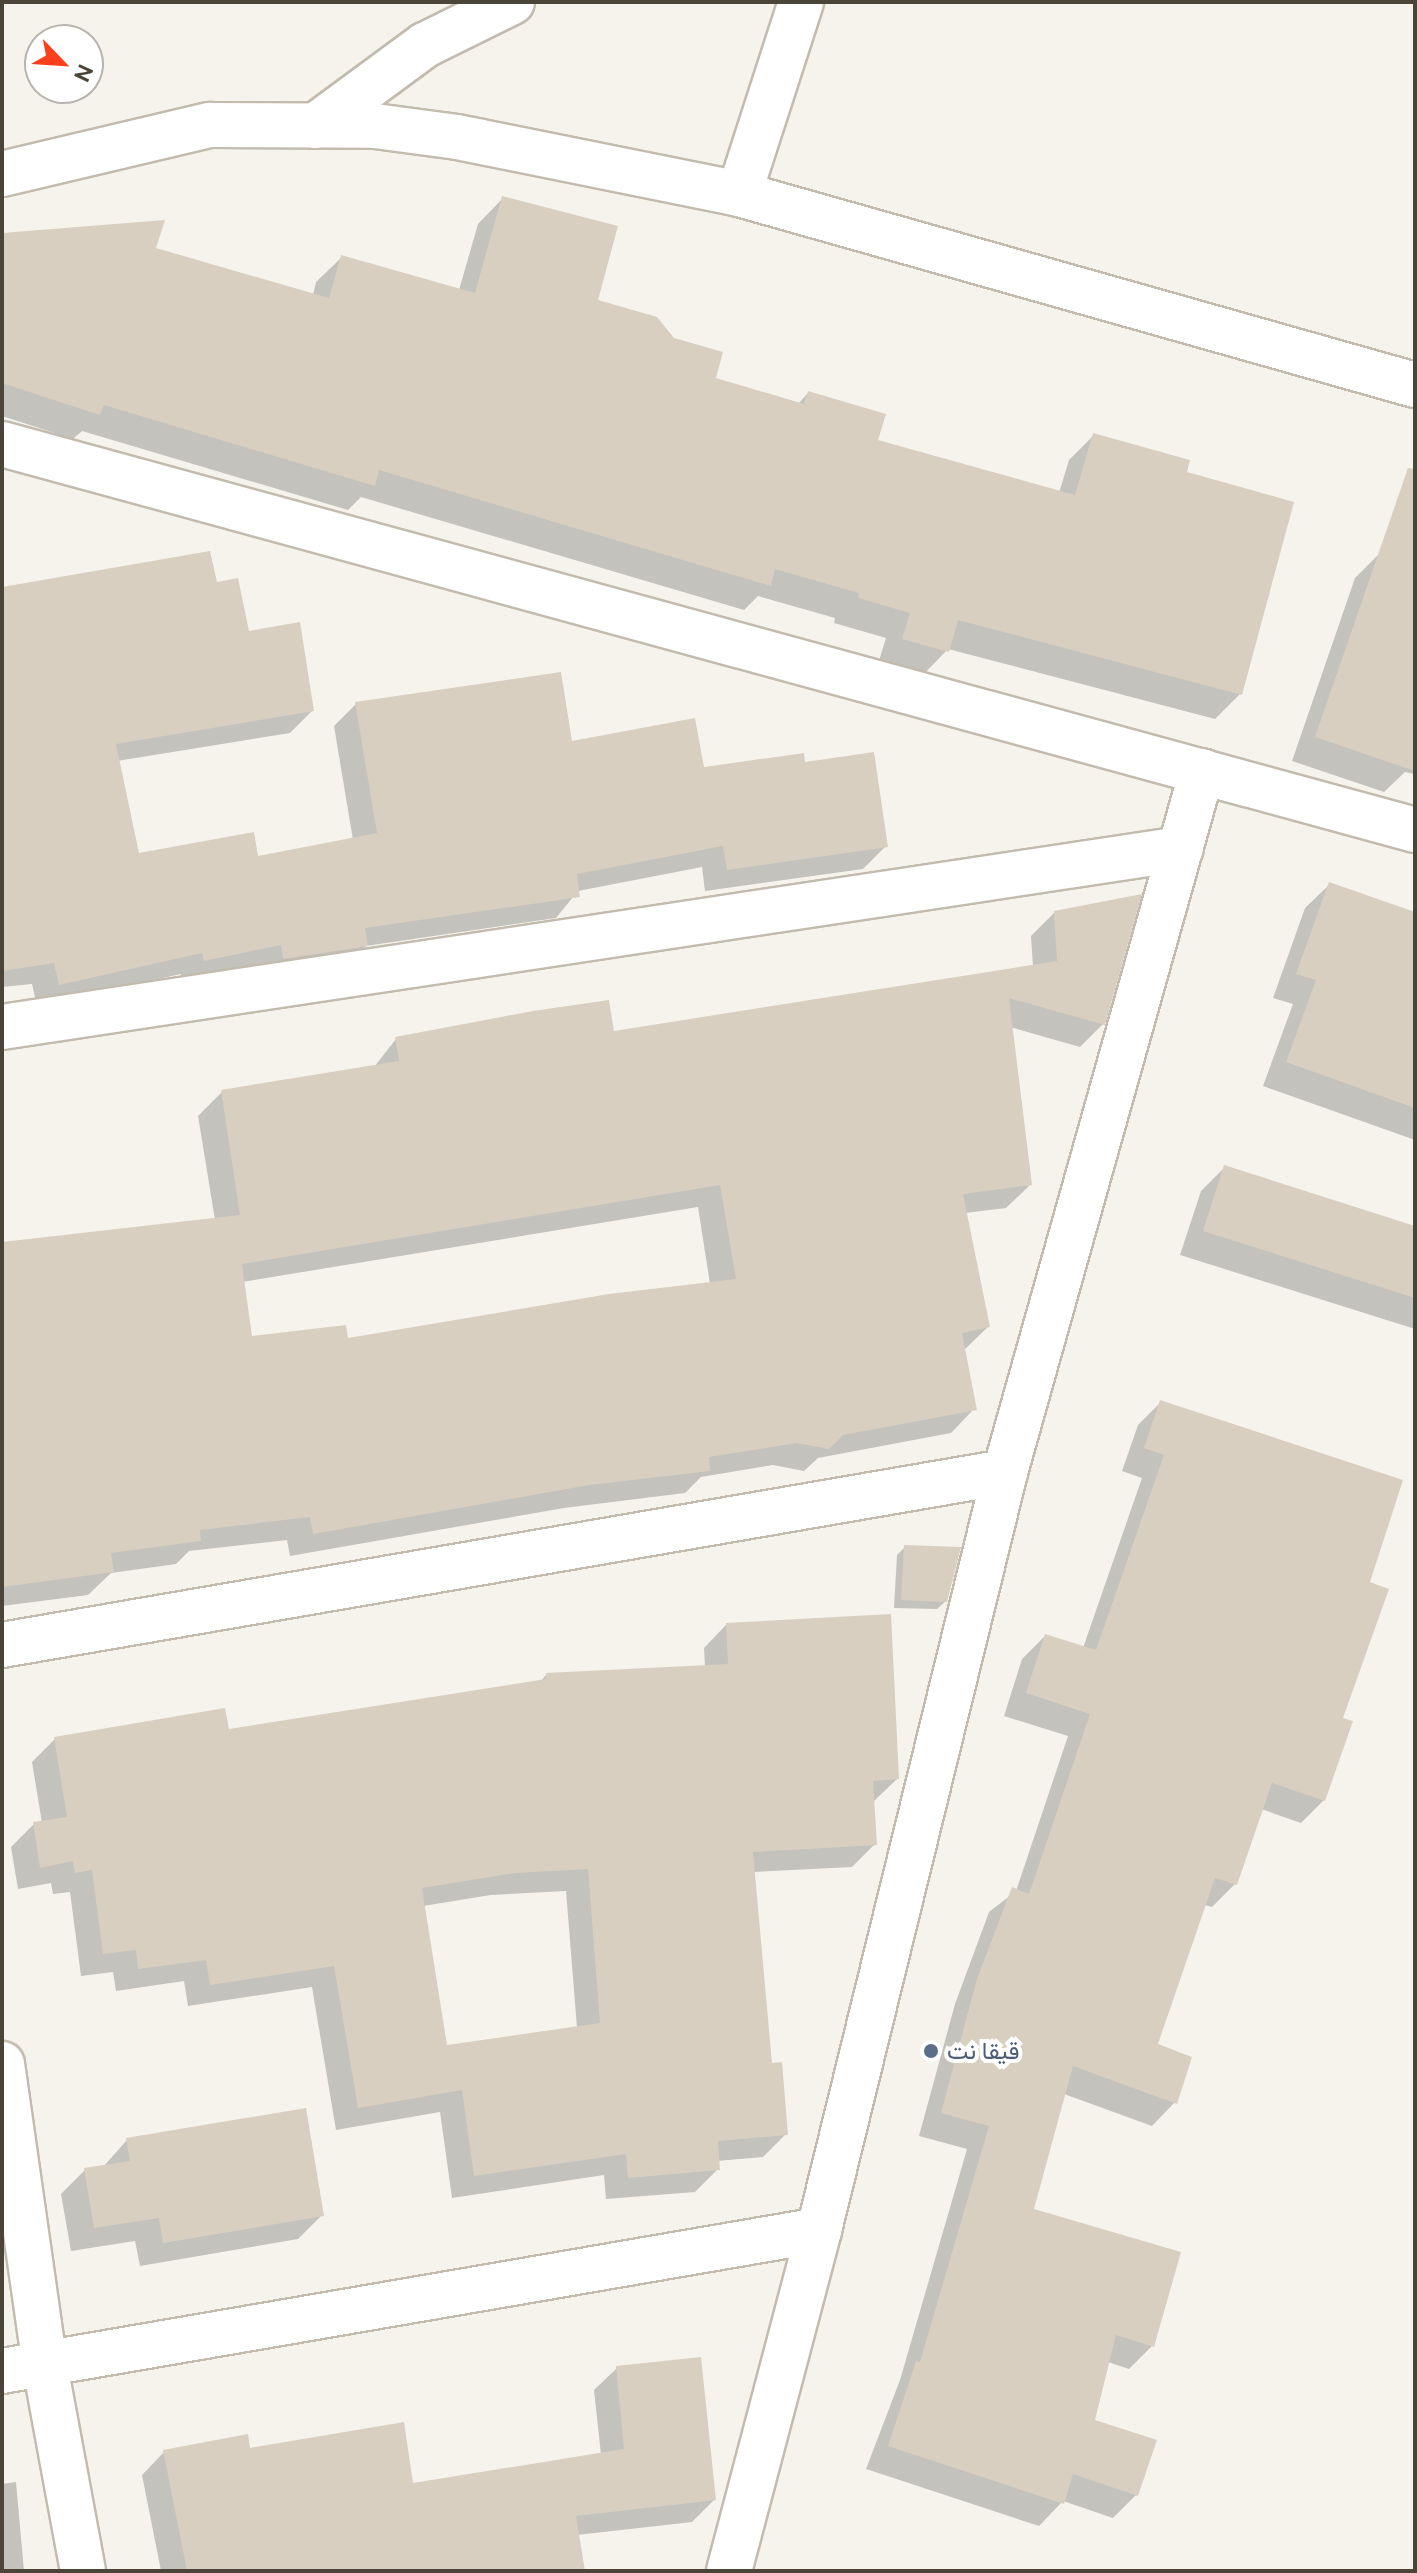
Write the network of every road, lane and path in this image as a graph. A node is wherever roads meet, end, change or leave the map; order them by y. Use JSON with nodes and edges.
{"nodes":[{"id":1,"x":512,"y":2,"type":"edge"},
{"id":2,"x":801,"y":2,"type":"edge"},
{"id":3,"x":315,"y":126,"type":"junction"},
{"id":4,"x":2,"y":174,"type":"edge"},
{"id":5,"x":739,"y":194,"type":"junction"},
{"id":6,"x":1415,"y":385,"type":"edge"},
{"id":7,"x":2,"y":444,"type":"edge"},
{"id":8,"x":1202,"y":771,"type":"junction"},
{"id":9,"x":1415,"y":830,"type":"edge"},
{"id":10,"x":1181,"y":849,"type":"junction"},
{"id":11,"x":2,"y":1027,"type":"edge"},
{"id":12,"x":1005,"y":1472,"type":"junction"},
{"id":13,"x":2,"y":1645,"type":"edge"},
{"id":14,"x":2,"y":2064,"type":"edge"},
{"id":15,"x":819,"y":2230,"type":"junction"},
{"id":16,"x":45,"y":2366,"type":"junction"},
{"id":17,"x":2,"y":2371,"type":"edge"},
{"id":18,"x":83,"y":2571,"type":"edge"},
{"id":19,"x":729,"y":2571,"type":"edge"}],
"edges":[{"from":1,"to":3,"type":"street"},
{"from":2,"to":5,"type":"street"},
{"from":3,"to":4,"type":"street"},
{"from":3,"to":5,"type":"street"},
{"from":5,"to":6,"type":"street"},
{"from":7,"to":8,"type":"street"},
{"from":8,"to":9,"type":"street"},
{"from":8,"to":10,"type":"street"},
{"from":10,"to":11,"type":"street"},
{"from":10,"to":12,"type":"street"},
{"from":12,"to":13,"type":"street"},
{"from":12,"to":15,"type":"street"},
{"from":14,"to":16,"type":"street"},
{"from":15,"to":16,"type":"street"},
{"from":15,"to":19,"type":"street"},
{"from":16,"to":17,"type":"street"},
{"from":16,"to":18,"type":"street"}]}
